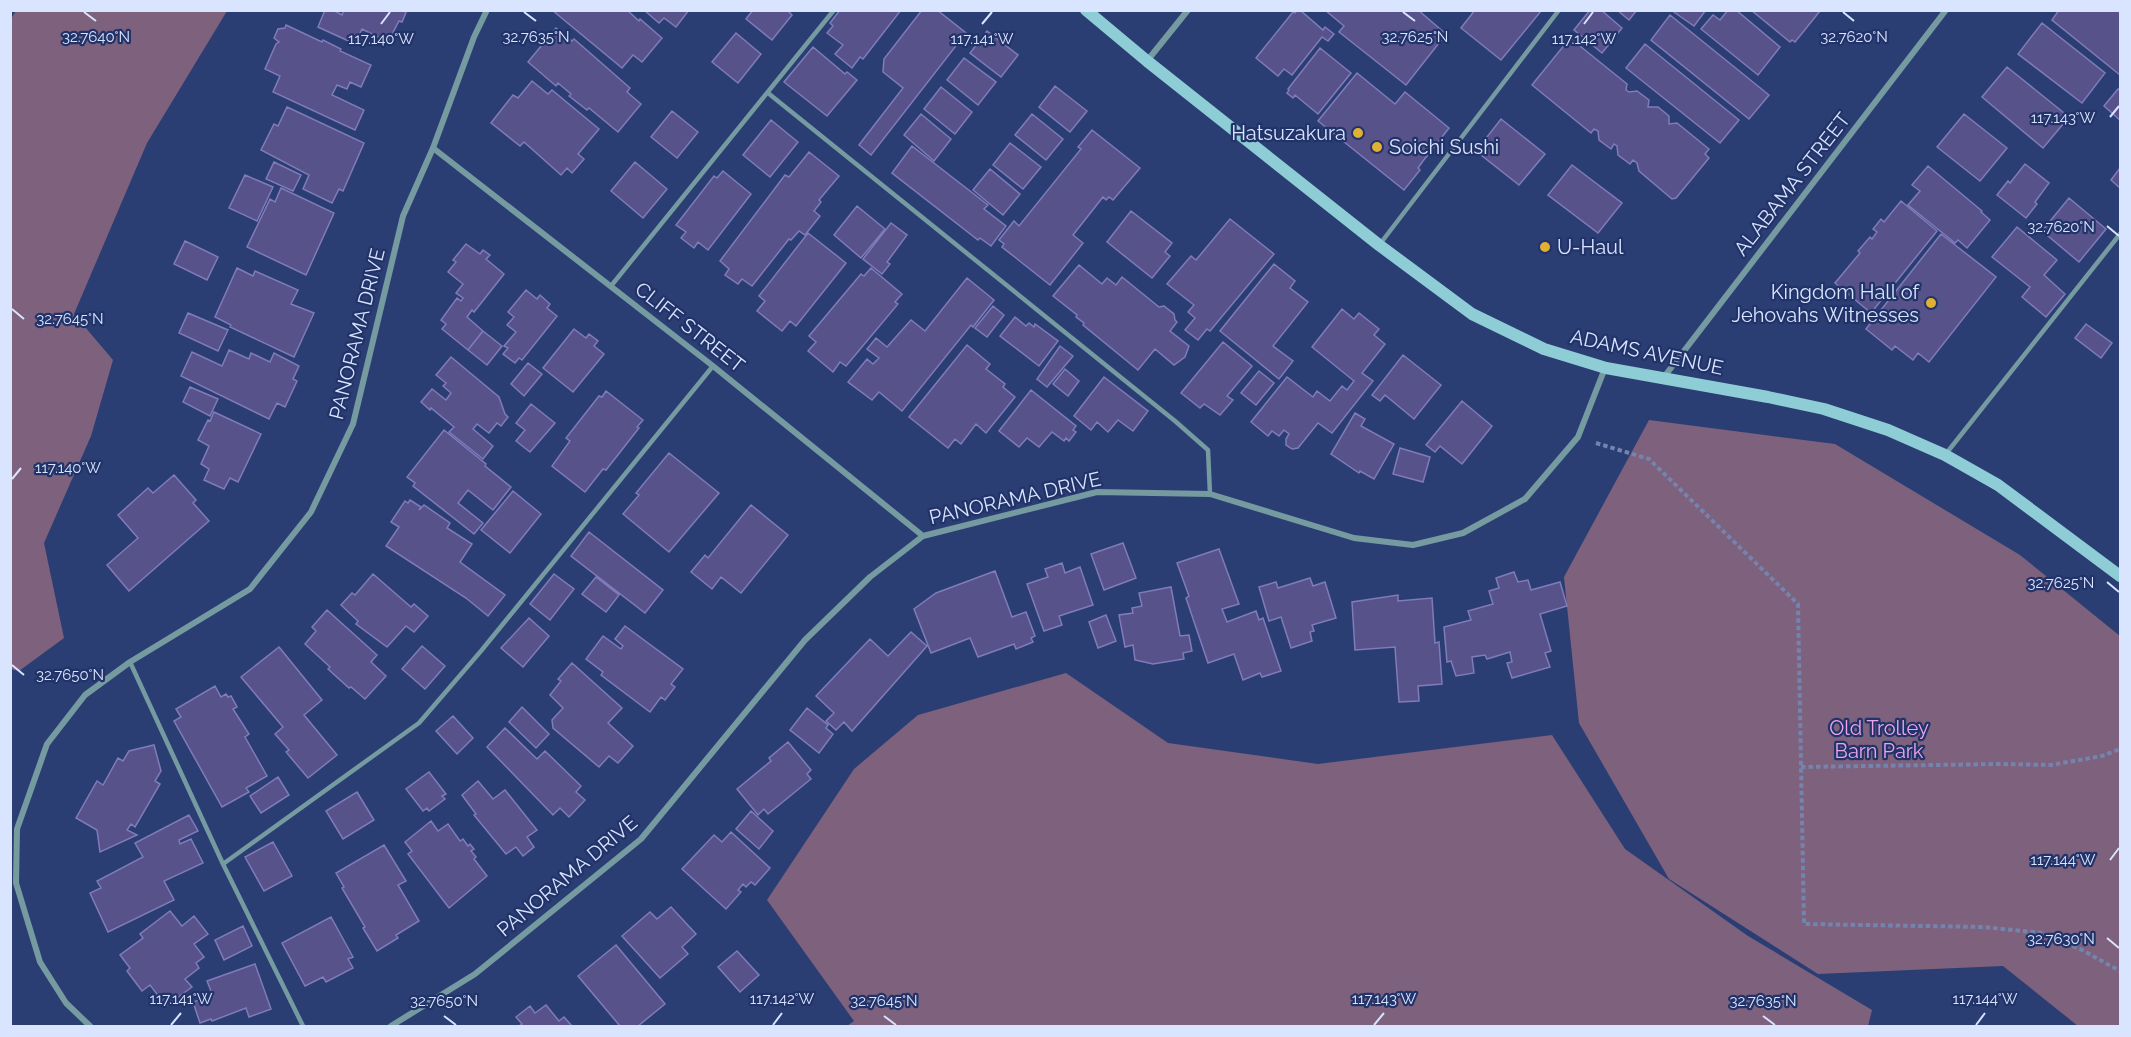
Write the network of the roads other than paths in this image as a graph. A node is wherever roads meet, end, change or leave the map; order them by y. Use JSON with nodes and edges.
{"nodes":[{"id":1,"x":488,"y":10,"type":"edge"},
{"id":2,"x":834,"y":10,"type":"edge"},
{"id":3,"x":1086,"y":10,"type":"edge"},
{"id":4,"x":1188,"y":10,"type":"edge"},
{"id":5,"x":1559,"y":10,"type":"edge"},
{"id":6,"x":1946,"y":10,"type":"edge"},
{"id":7,"x":1147,"y":62,"type":"junction"},
{"id":8,"x":768,"y":93,"type":"junction"},
{"id":9,"x":434,"y":148,"type":"junction"},
{"id":10,"x":2121,"y":234,"type":"edge"},
{"id":11,"x":1379,"y":245,"type":"junction"},
{"id":12,"x":611,"y":286,"type":"junction"},
{"id":13,"x":713,"y":366,"type":"junction"},
{"id":14,"x":1606,"y":368,"type":"junction"},
{"id":15,"x":1664,"y":377,"type":"junction"},
{"id":16,"x":1944,"y":455,"type":"junction"},
{"id":17,"x":1210,"y":494,"type":"junction"},
{"id":18,"x":923,"y":536,"type":"junction"},
{"id":19,"x":2121,"y":576,"type":"edge"},
{"id":20,"x":130,"y":662,"type":"junction"},
{"id":21,"x":223,"y":864,"type":"junction"},
{"id":22,"x":90,"y":1026,"type":"edge"},
{"id":23,"x":303,"y":1026,"type":"edge"},
{"id":24,"x":391,"y":1026,"type":"edge"}],
"edges":[{"from":1,"to":9,"type":"street","name":"PANORAMA DRIVE"},
{"from":2,"to":8,"type":"lane"},
{"from":3,"to":7,"type":"main road","name":"ADAMS AVENUE"},
{"from":4,"to":7,"type":"street"},
{"from":5,"to":11,"type":"lane"},
{"from":6,"to":15,"type":"street","name":"ALABAMA STREET"},
{"from":7,"to":11,"type":"main road","name":"ADAMS AVENUE"},
{"from":8,"to":12,"type":"lane"},
{"from":8,"to":17,"type":"lane"},
{"from":9,"to":12,"type":"street","name":"CLIFF STREET"},
{"from":9,"to":20,"type":"street","name":"PANORAMA DRIVE"},
{"from":10,"to":16,"type":"lane"},
{"from":11,"to":14,"type":"main road","name":"ADAMS AVENUE"},
{"from":12,"to":13,"type":"street","name":"CLIFF STREET"},
{"from":13,"to":18,"type":"street","name":"CLIFF STREET"},
{"from":13,"to":21,"type":"lane"},
{"from":14,"to":15,"type":"main road","name":"ADAMS AVENUE"},
{"from":14,"to":17,"type":"street","name":"PANORAMA DRIVE"},
{"from":15,"to":16,"type":"main road","name":"ADAMS AVENUE"},
{"from":16,"to":19,"type":"main road","name":"ADAMS AVENUE"},
{"from":17,"to":18,"type":"street","name":"PANORAMA DRIVE"},
{"from":18,"to":24,"type":"street","name":"PANORAMA DRIVE"},
{"from":20,"to":21,"type":"lane"},
{"from":20,"to":22,"type":"street","name":"PANORAMA DRIVE"},
{"from":21,"to":23,"type":"lane"}]}
